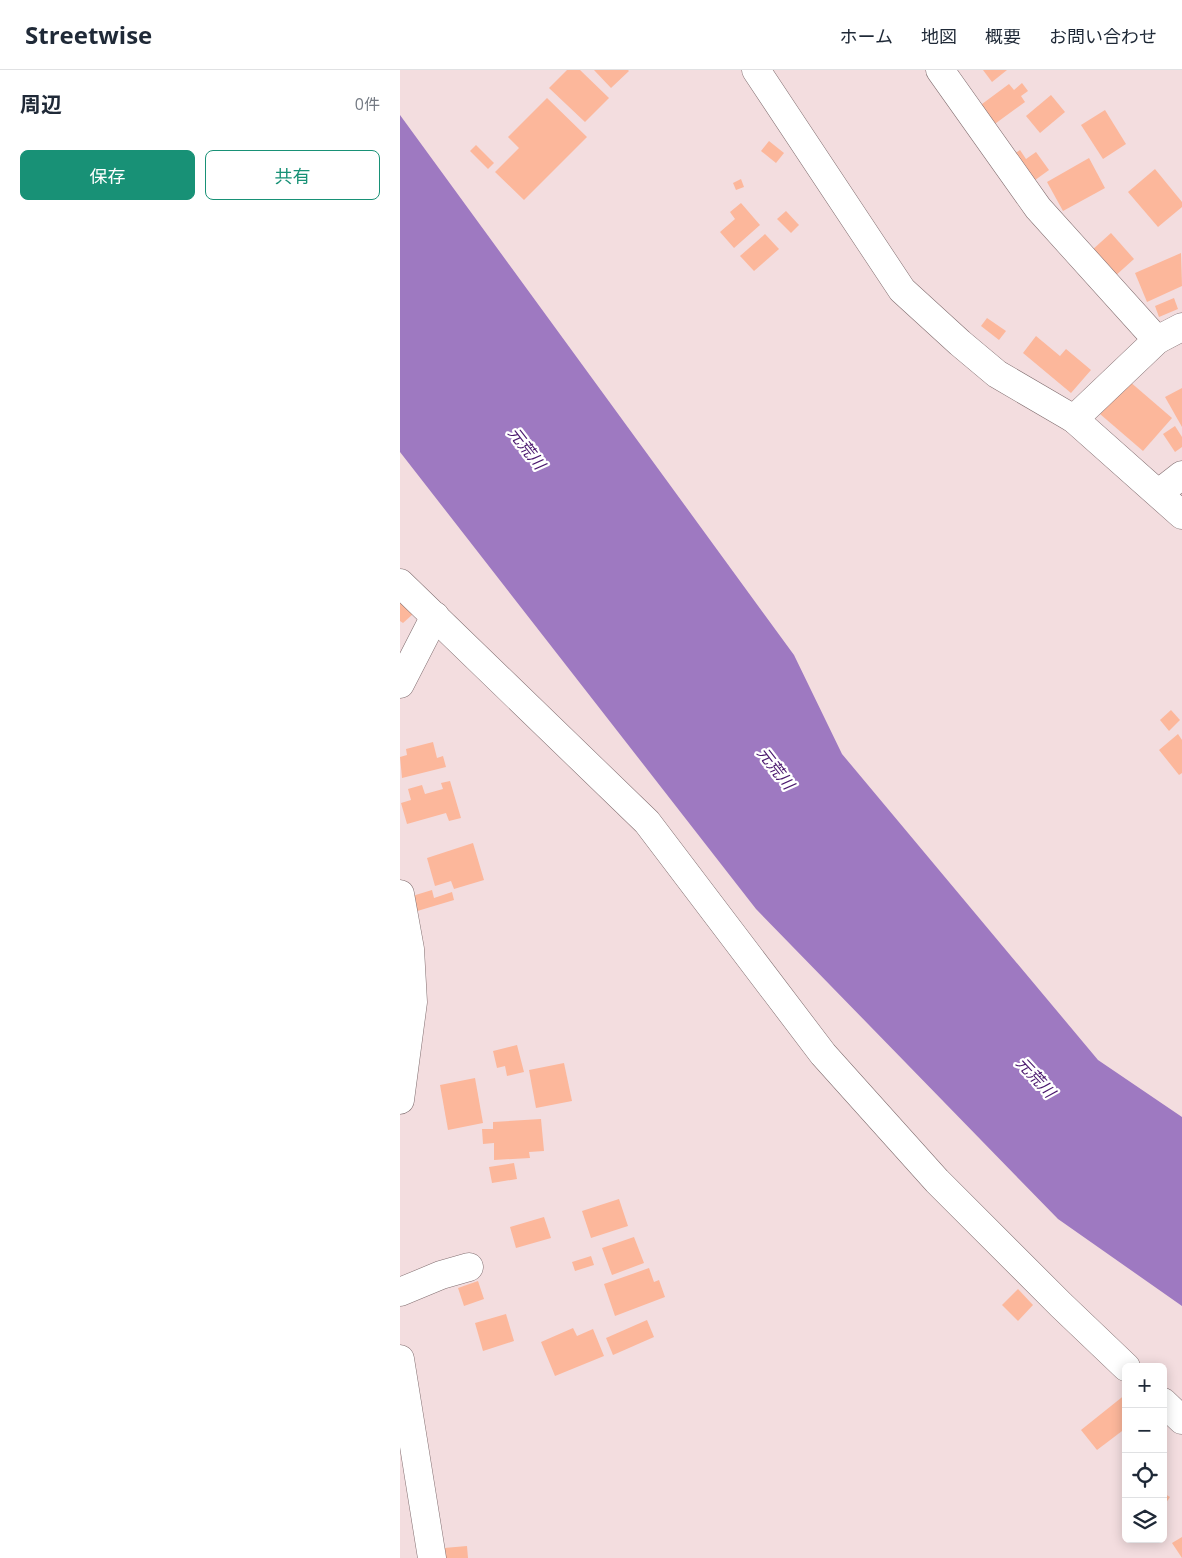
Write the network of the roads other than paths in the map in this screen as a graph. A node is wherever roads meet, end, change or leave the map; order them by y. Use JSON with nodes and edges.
{"nodes":[{"id":1,"x":756,"y":70,"type":"edge"},
{"id":2,"x":940,"y":70,"type":"edge"},
{"id":3,"x":1182,"y":327,"type":"edge"},
{"id":4,"x":1157,"y":340,"type":"junction"},
{"id":5,"x":1074,"y":419,"type":"junction"},
{"id":6,"x":1182,"y":476,"type":"edge"},
{"id":7,"x":1159,"y":493,"type":"junction"},
{"id":8,"x":1182,"y":515,"type":"edge"},
{"id":9,"x":400,"y":583,"type":"edge"},
{"id":10,"x":435,"y":616,"type":"junction"},
{"id":11,"x":400,"y":684,"type":"edge"},
{"id":12,"x":400,"y":894,"type":"edge"},
{"id":13,"x":400,"y":1100,"type":"edge"},
{"id":14,"x":469,"y":1267,"type":"dead end"},
{"id":15,"x":400,"y":1292,"type":"edge"},
{"id":16,"x":400,"y":1359,"type":"edge"},
{"id":17,"x":1122,"y":1363,"type":"edge"},
{"id":18,"x":1167,"y":1406,"type":"edge"},
{"id":19,"x":1182,"y":1420,"type":"edge"},
{"id":20,"x":432,"y":1558,"type":"edge"}],
"edges":[{"from":1,"to":5,"type":"street"},
{"from":2,"to":4,"type":"street"},
{"from":3,"to":4,"type":"street"},
{"from":4,"to":5,"type":"street"},
{"from":5,"to":7,"type":"street"},
{"from":6,"to":7,"type":"street"},
{"from":7,"to":8,"type":"street"},
{"from":9,"to":10,"type":"street"},
{"from":10,"to":11,"type":"street"},
{"from":10,"to":17,"type":"street"},
{"from":12,"to":13,"type":"street"},
{"from":14,"to":15,"type":"street"},
{"from":16,"to":20,"type":"street"},
{"from":18,"to":19,"type":"street"}]}
